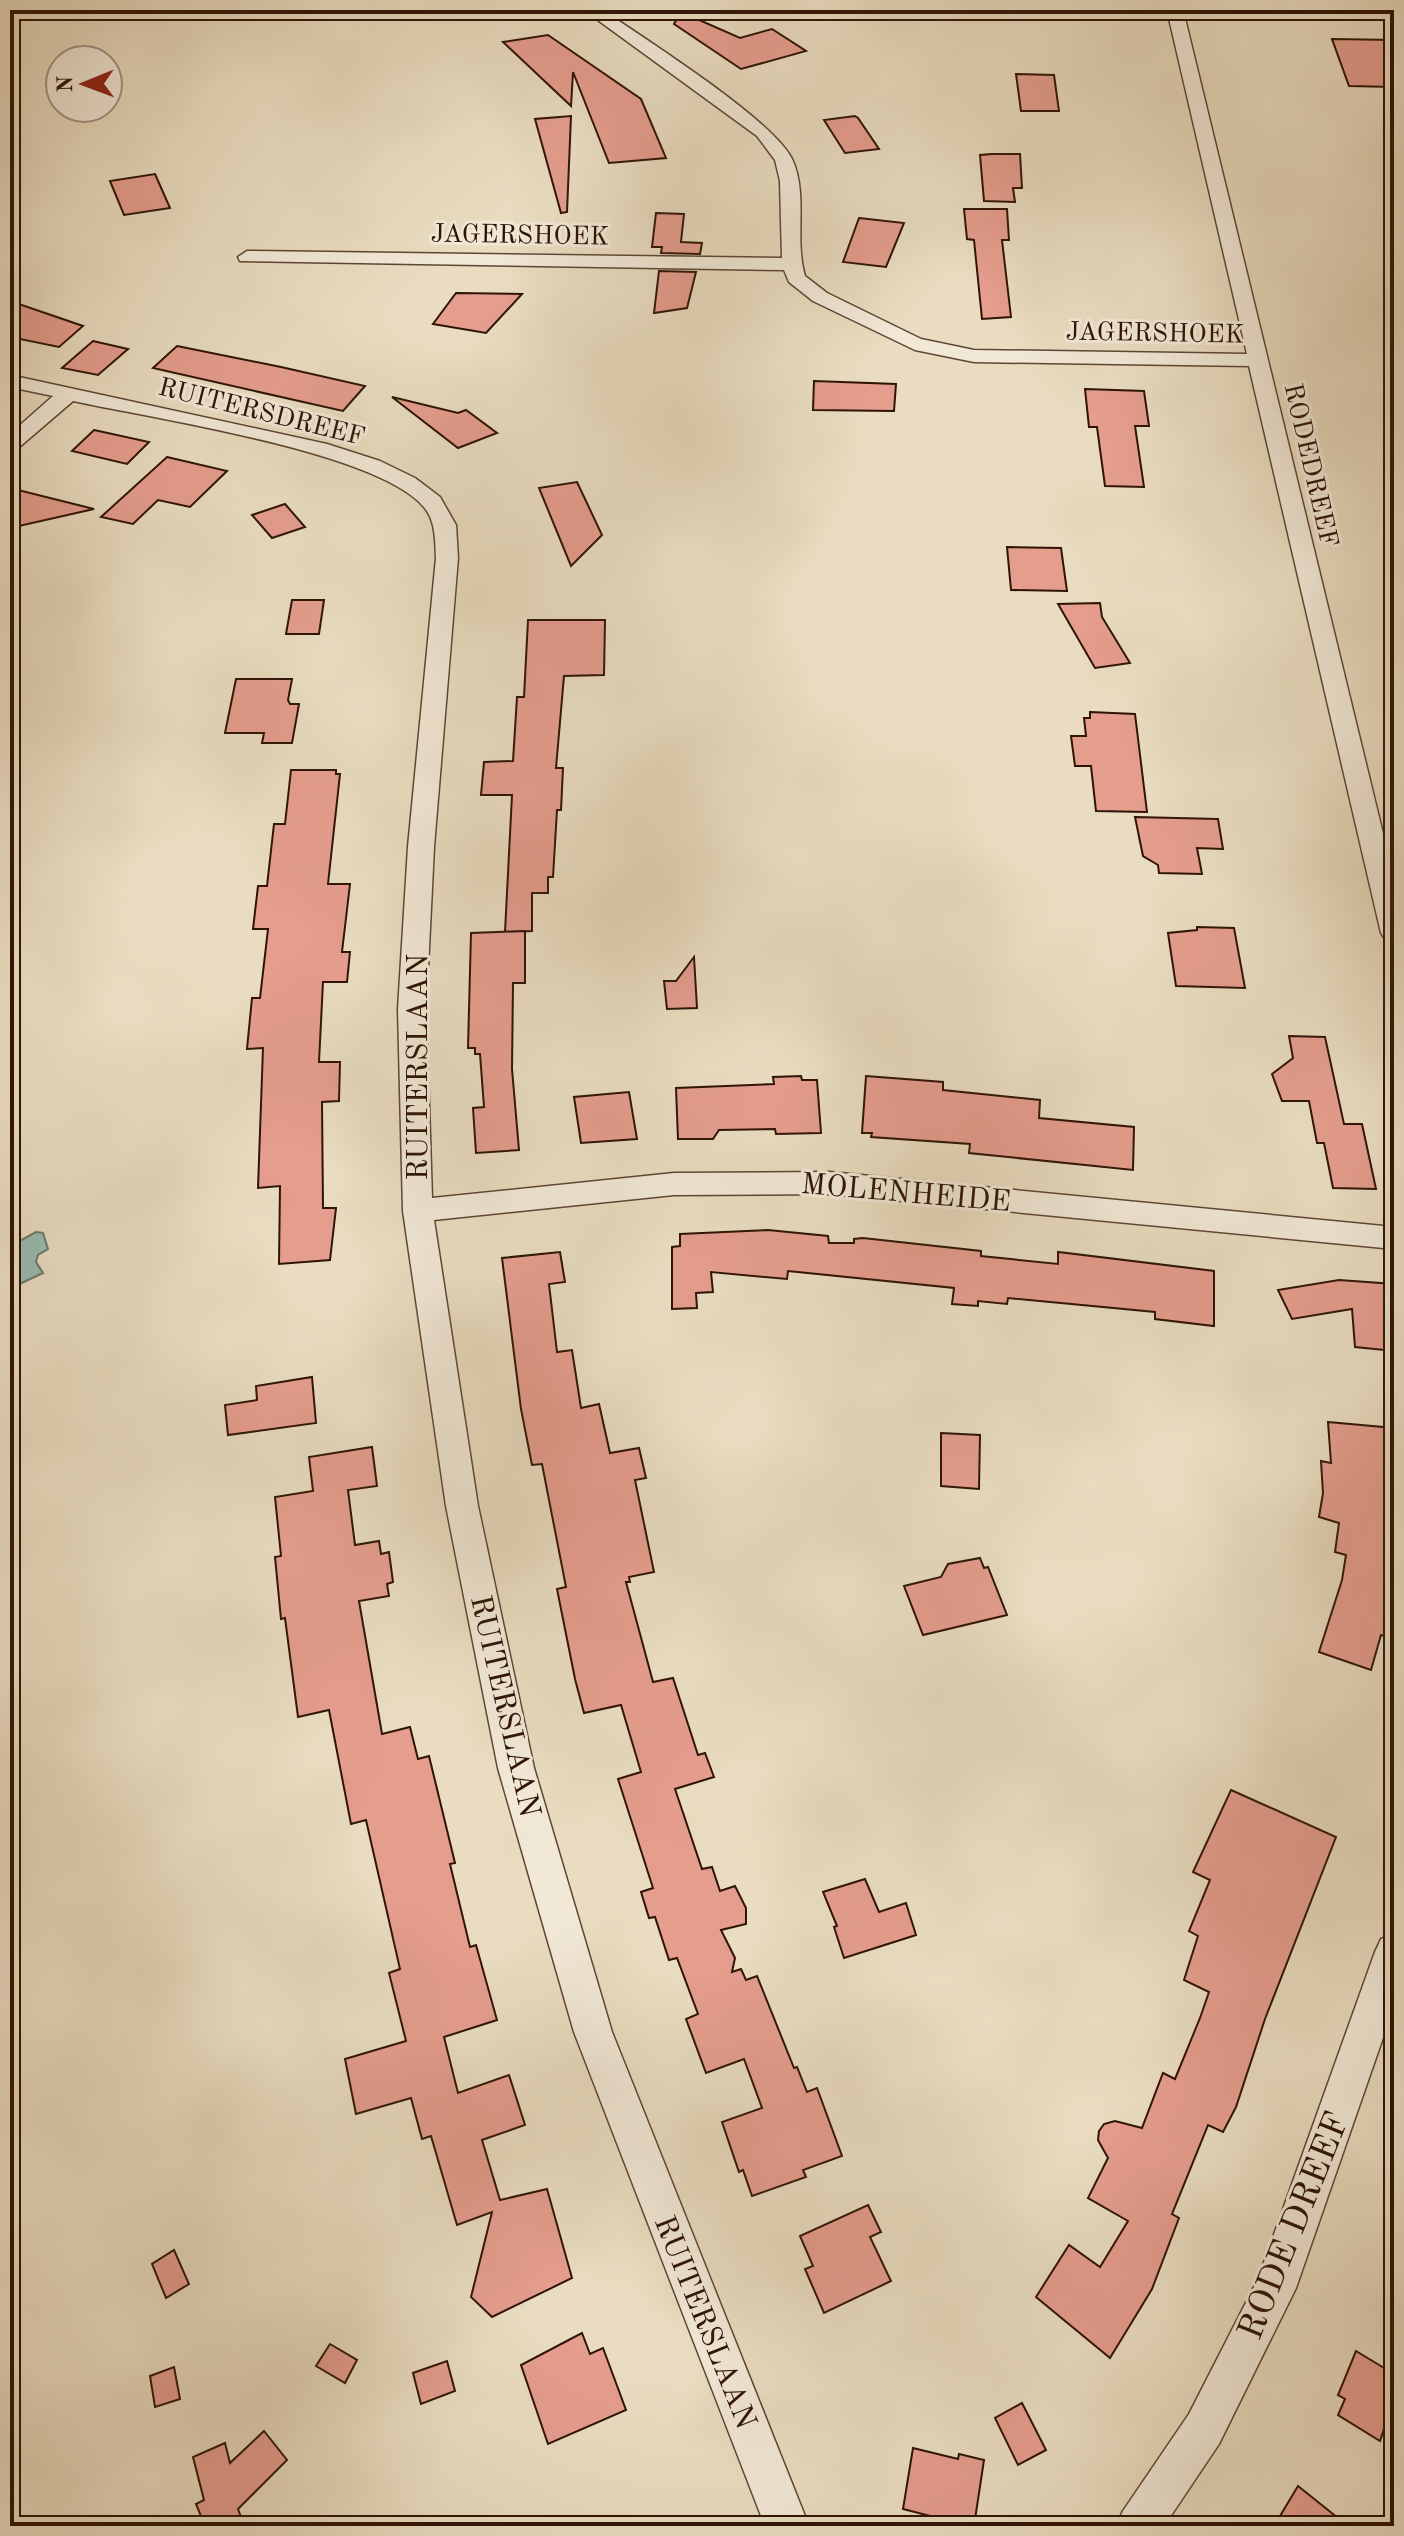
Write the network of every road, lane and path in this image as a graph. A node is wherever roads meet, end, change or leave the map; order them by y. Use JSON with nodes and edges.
{"nodes":[{"id":1,"x":24,"y":10,"type":"edge"},
{"id":2,"x":592,"y":10,"type":"edge"},
{"id":3,"x":1175,"y":10,"type":"edge"},
{"id":4,"x":10,"y":20,"type":"edge"},
{"id":5,"x":247,"y":257,"type":"dead end"},
{"id":6,"x":792,"y":264,"type":"junction"},
{"id":7,"x":1258,"y":360,"type":"junction"},
{"id":8,"x":10,"y":381,"type":"edge"},
{"id":9,"x":67,"y":395,"type":"junction"},
{"id":10,"x":10,"y":445,"type":"edge"},
{"id":11,"x":421,"y":847,"type":"joint"},
{"id":12,"x":1394,"y":933,"type":"edge"},
{"id":13,"x":418,"y":1211,"type":"junction"},
{"id":14,"x":1394,"y":1238,"type":"edge"},
{"id":15,"x":1394,"y":1952,"type":"edge"},
{"id":16,"x":787,"y":2526,"type":"edge"},
{"id":17,"x":1138,"y":2526,"type":"edge"}],
"edges":[{"from":1,"to":4,"type":"street"},
{"from":2,"to":6,"type":"street"},
{"from":3,"to":7,"type":"street","name":"RODEDREEF"},
{"from":5,"to":6,"type":"street","name":"JAGERSHOEK"},
{"from":6,"to":7,"type":"street","name":"JAGERSHOEK"},
{"from":7,"to":12,"type":"street","name":"RODEDREEF"},
{"from":8,"to":9,"type":"street","name":"RUITERSDREEF"},
{"from":9,"to":10,"type":"street"},
{"from":9,"to":11,"type":"street","name":"RUITERSDREEF"},
{"from":11,"to":13,"type":"street","name":"RUITERSLAAN"},
{"from":13,"to":14,"type":"street","name":"MOLENHEIDE"},
{"from":13,"to":16,"type":"street","name":"RUITERSLAAN"},
{"from":15,"to":17,"type":"street","name":"RODE DREEF"}]}
